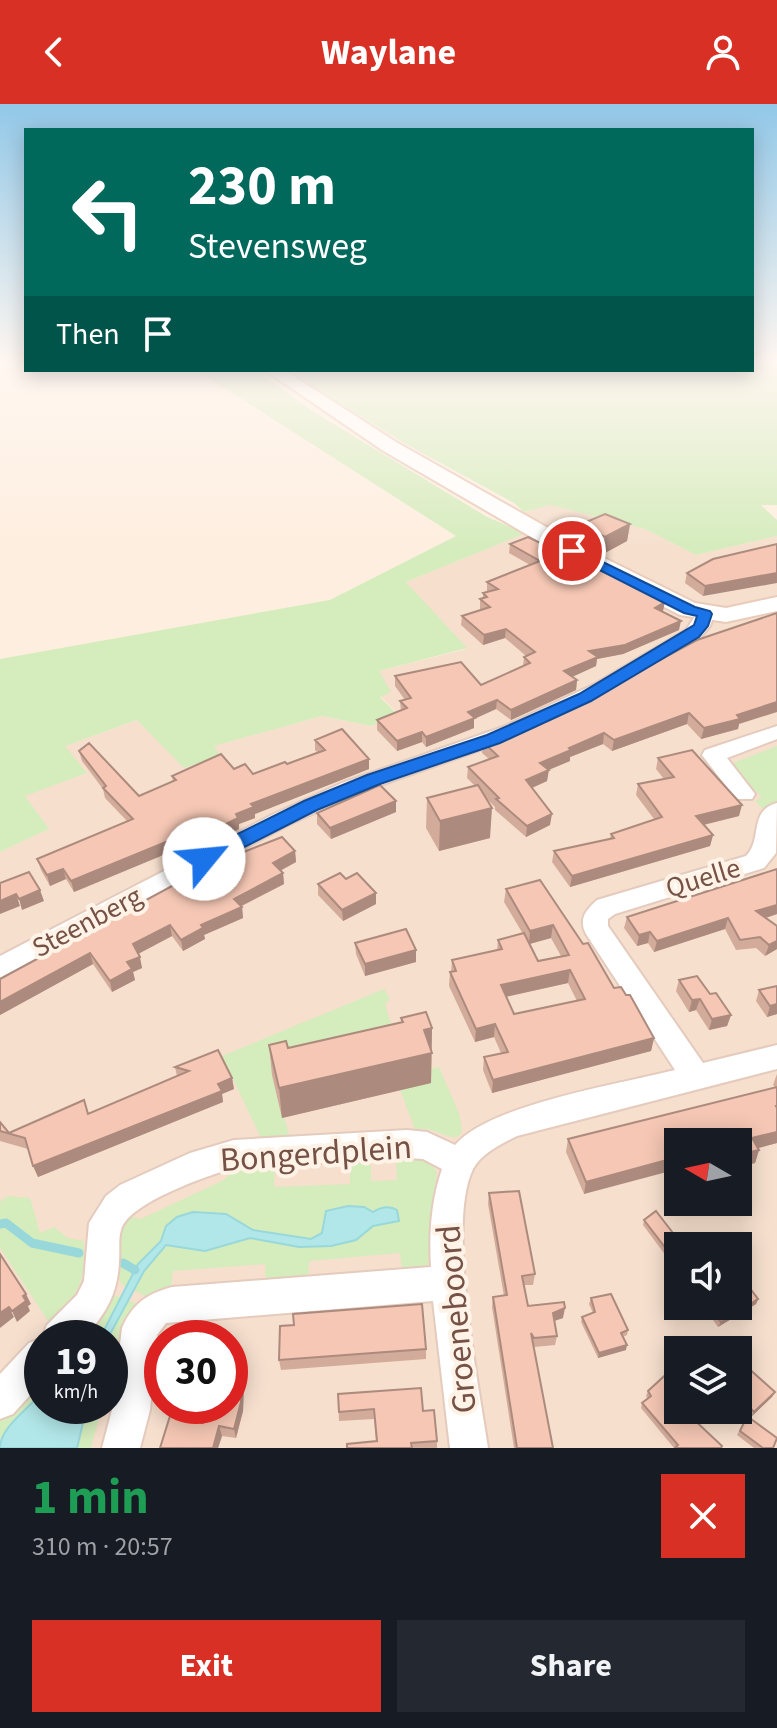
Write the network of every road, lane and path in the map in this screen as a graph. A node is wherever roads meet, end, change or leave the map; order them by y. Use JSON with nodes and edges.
{"nodes":[{"id":1,"x":355,"y":424,"type":"edge"},
{"id":2,"x":777,"y":604,"type":"edge"},
{"id":3,"x":705,"y":614,"type":"junction"},
{"id":4,"x":777,"y":732,"type":"edge"},
{"id":5,"x":744,"y":794,"type":"dead end"},
{"id":6,"x":777,"y":811,"type":"edge"},
{"id":7,"x":770,"y":857,"type":"edge"},
{"id":8,"x":0,"y":968,"type":"edge"},
{"id":9,"x":777,"y":1057,"type":"edge"},
{"id":10,"x":696,"y":1077,"type":"junction"},
{"id":11,"x":460,"y":1163,"type":"junction"},
{"id":12,"x":450,"y":1283,"type":"junction"},
{"id":13,"x":77,"y":1320,"type":"edge"},
{"id":14,"x":24,"y":1375,"type":"edge"},
{"id":15,"x":0,"y":1401,"type":"edge"},
{"id":16,"x":121,"y":1448,"type":"edge"},
{"id":17,"x":469,"y":1448,"type":"edge"}],
"edges":[{"from":1,"to":3,"type":"street"},
{"from":2,"to":3,"type":"street"},
{"from":3,"to":8,"type":"street","name":"Steenberg"},
{"from":4,"to":5,"type":"street"},
{"from":6,"to":7,"type":"street","name":"Quelle"},
{"from":7,"to":10,"type":"street","name":"Quelle"},
{"from":9,"to":10,"type":"street","name":"Groeneboord"},
{"from":10,"to":11,"type":"street","name":"Groeneboord"},
{"from":11,"to":12,"type":"street","name":"Groeneboord"},
{"from":11,"to":13,"type":"street","name":"Bongerdplein"},
{"from":12,"to":16,"type":"street"},
{"from":12,"to":17,"type":"street","name":"Groeneboord"},
{"from":14,"to":15,"type":"street"}]}
